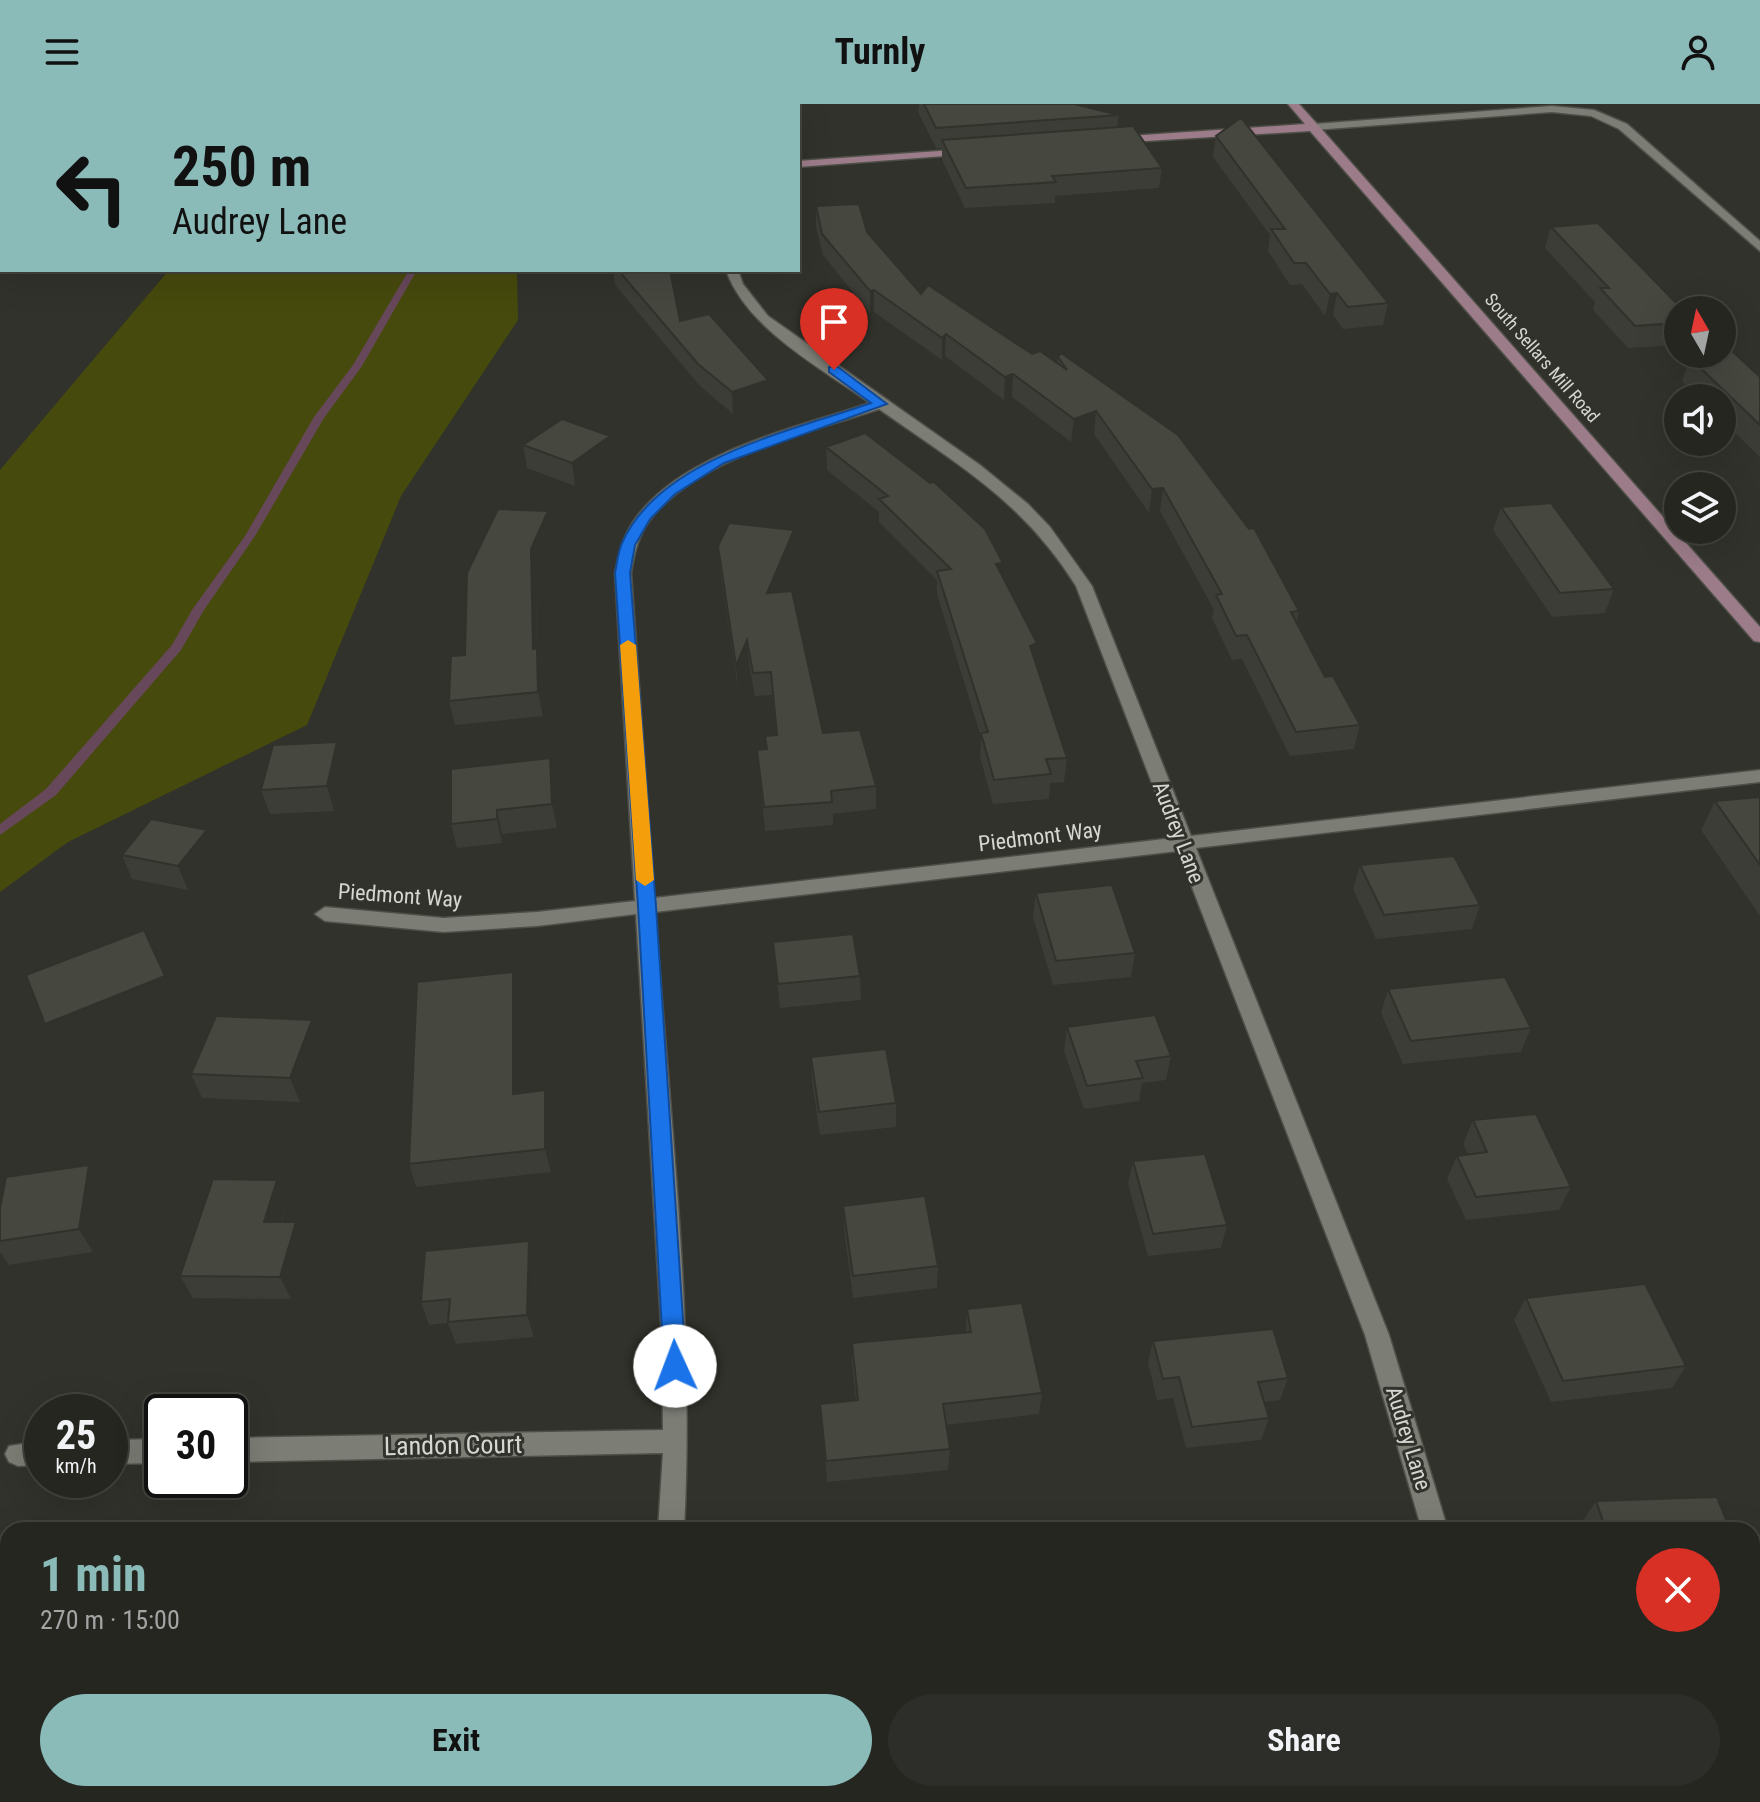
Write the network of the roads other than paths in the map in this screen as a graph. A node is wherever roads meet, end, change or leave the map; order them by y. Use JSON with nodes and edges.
{"nodes":[{"id":1,"x":1293,"y":104,"type":"edge"},
{"id":2,"x":1314,"y":127,"type":"junction"},
{"id":3,"x":1099,"y":141,"type":"edge"},
{"id":4,"x":977,"y":151,"type":"edge"},
{"id":5,"x":800,"y":164,"type":"edge"},
{"id":6,"x":1760,"y":247,"type":"edge"},
{"id":7,"x":733,"y":272,"type":"edge"},
{"id":8,"x":880,"y":404,"type":"junction"},
{"id":9,"x":1760,"y":637,"type":"edge"},
{"id":10,"x":1760,"y":776,"type":"edge"},
{"id":11,"x":1184,"y":844,"type":"junction"},
{"id":12,"x":647,"y":906,"type":"junction"},
{"id":13,"x":325,"y":914,"type":"dead end"},
{"id":14,"x":676,"y":1441,"type":"junction"},
{"id":15,"x":248,"y":1450,"type":"edge"},
{"id":16,"x":671,"y":1522,"type":"edge"},
{"id":17,"x":1433,"y":1522,"type":"edge"}],
"edges":[{"from":1,"to":2,"type":"main road","name":"South Sellars Mill Road"},
{"from":2,"to":3,"type":"main road"},
{"from":2,"to":6,"type":"street"},
{"from":2,"to":9,"type":"main road","name":"South Sellars Mill Road"},
{"from":4,"to":5,"type":"main road"},
{"from":7,"to":8,"type":"street","name":"Audrey Lane"},
{"from":8,"to":11,"type":"street","name":"Audrey Lane"},
{"from":8,"to":12,"type":"street"},
{"from":10,"to":11,"type":"street","name":"Piedmont Way"},
{"from":11,"to":12,"type":"street","name":"Piedmont Way"},
{"from":11,"to":17,"type":"street","name":"Audrey Lane"},
{"from":12,"to":13,"type":"street","name":"Piedmont Way"},
{"from":12,"to":14,"type":"street"},
{"from":14,"to":15,"type":"street","name":"Landon Court"},
{"from":14,"to":16,"type":"street"}]}
